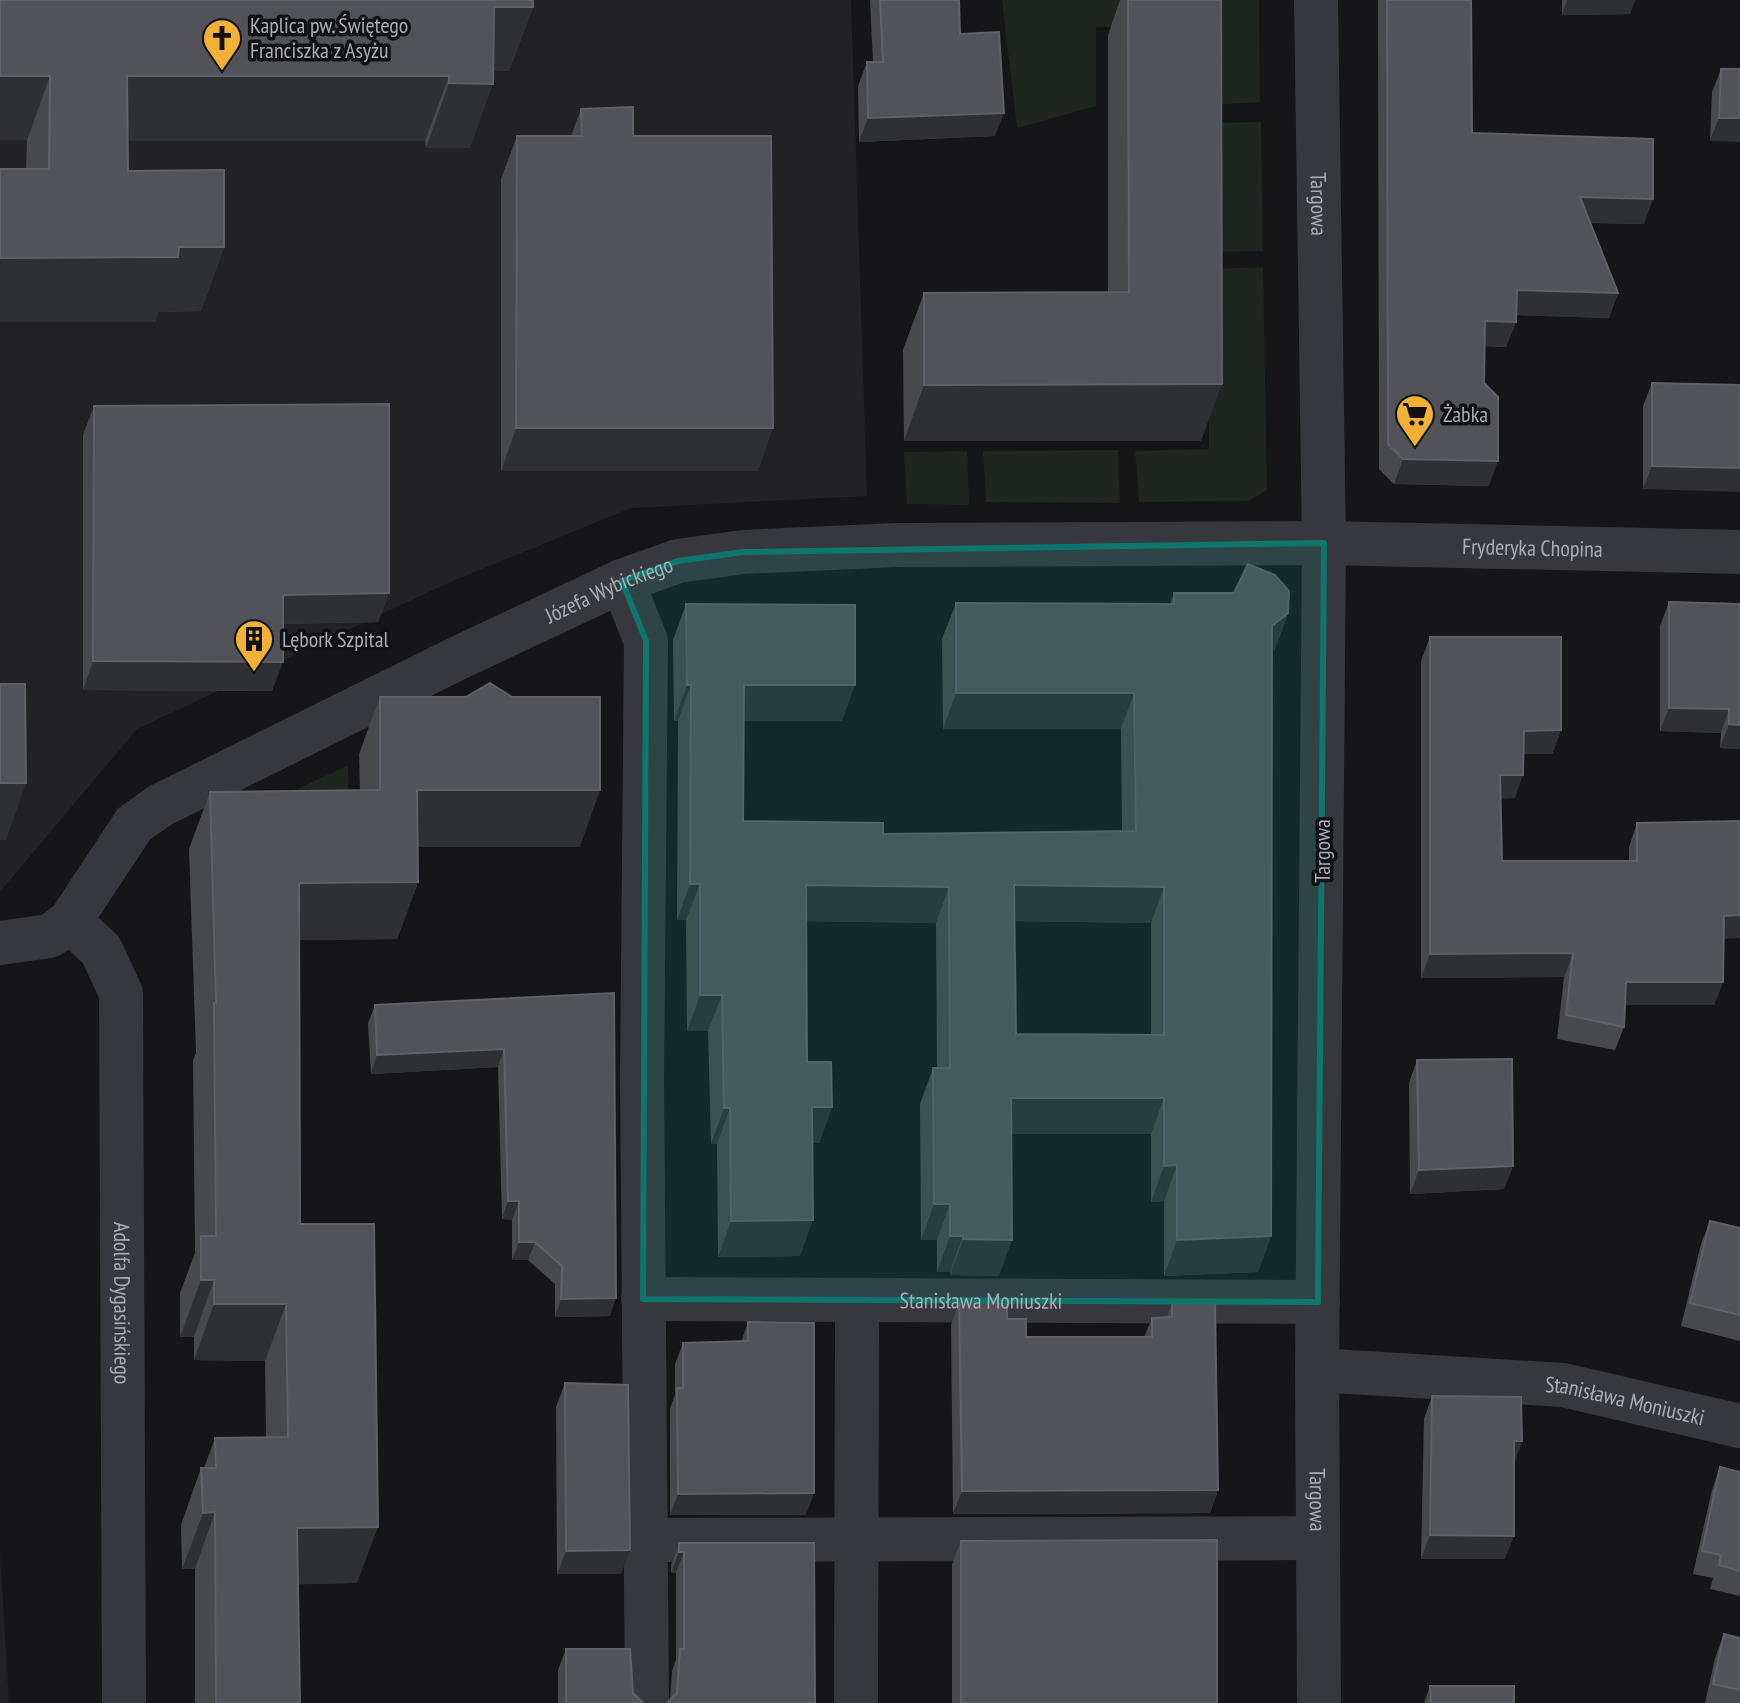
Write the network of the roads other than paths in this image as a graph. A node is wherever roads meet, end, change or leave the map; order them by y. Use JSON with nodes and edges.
{"nodes":[{"id":1,"x":1316,"y":0,"type":"edge"},
{"id":2,"x":1324,"y":543,"type":"junction"},
{"id":3,"x":1740,"y":552,"type":"edge"},
{"id":4,"x":622,"y":581,"type":"junction"},
{"id":5,"x":70,"y":921,"type":"junction"},
{"id":6,"x":0,"y":943,"type":"edge"},
{"id":7,"x":643,"y":1299,"type":"junction"},
{"id":8,"x":857,"y":1302,"type":"junction"},
{"id":9,"x":1318,"y":1302,"type":"junction"},
{"id":10,"x":1317,"y":1370,"type":"junction"},
{"id":11,"x":1740,"y":1426,"type":"edge"},
{"id":12,"x":1318,"y":1538,"type":"junction"},
{"id":13,"x":647,"y":1540,"type":"junction"},
{"id":14,"x":859,"y":1542,"type":"junction"},
{"id":15,"x":124,"y":1703,"type":"edge"},
{"id":16,"x":647,"y":1703,"type":"edge"},
{"id":17,"x":856,"y":1703,"type":"edge"},
{"id":18,"x":1319,"y":1703,"type":"edge"}],
"edges":[{"from":1,"to":2,"type":"street","name":"Targowa"},
{"from":2,"to":3,"type":"street","name":"Fryderyka Chopina"},
{"from":2,"to":4,"type":"street","name":"Józefa Wybickiego"},
{"from":2,"to":9,"type":"street","name":"Targowa"},
{"from":4,"to":5,"type":"street","name":"Józefa Wybickiego"},
{"from":4,"to":7,"type":"street"},
{"from":5,"to":6,"type":"street"},
{"from":5,"to":15,"type":"street","name":"Adolfa Dygasińskiego"},
{"from":7,"to":8,"type":"street","name":"Stanisława Moniuszki"},
{"from":7,"to":13,"type":"street"},
{"from":8,"to":9,"type":"street","name":"Stanisława Moniuszki"},
{"from":8,"to":14,"type":"street"},
{"from":9,"to":10,"type":"street","name":"Targowa"},
{"from":10,"to":11,"type":"street","name":"Stanisława Moniuszki"},
{"from":10,"to":12,"type":"street","name":"Targowa"},
{"from":12,"to":14,"type":"street"},
{"from":12,"to":18,"type":"street","name":"Targowa"},
{"from":13,"to":14,"type":"street"},
{"from":13,"to":16,"type":"street"},
{"from":14,"to":17,"type":"street"}]}
